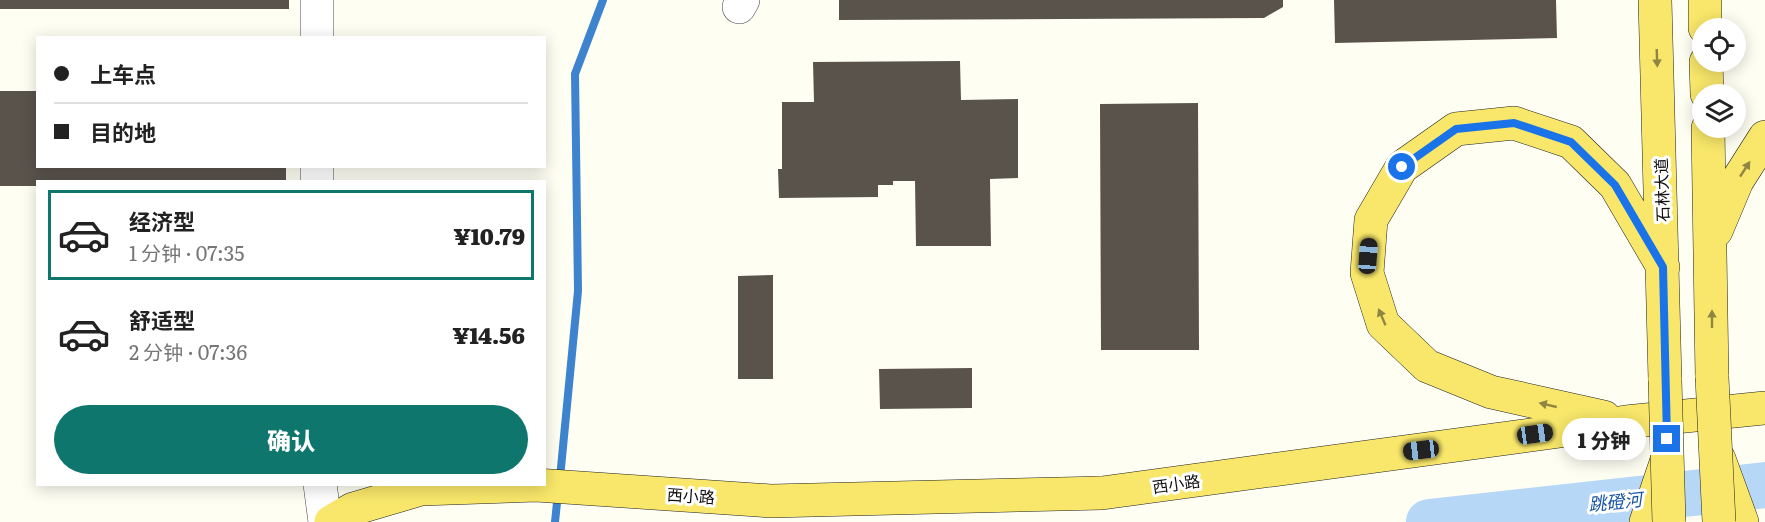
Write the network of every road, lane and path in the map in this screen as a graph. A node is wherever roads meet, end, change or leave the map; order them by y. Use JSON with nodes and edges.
{"nodes":[{"id":1,"x":317,"y":0,"type":"edge"},
{"id":2,"x":1655,"y":0,"type":"edge"},
{"id":3,"x":1705,"y":0,"type":"edge"},
{"id":4,"x":1705,"y":18,"type":"edge"},
{"id":5,"x":317,"y":36,"type":"edge"},
{"id":6,"x":1765,"y":137,"type":"edge"},
{"id":7,"x":1708,"y":138,"type":"edge"},
{"id":8,"x":1711,"y":241,"type":"junction"},
{"id":9,"x":1663,"y":267,"type":"junction"},
{"id":10,"x":1765,"y":408,"type":"edge"},
{"id":11,"x":1626,"y":422,"type":"junction"},
{"id":12,"x":1716,"y":451,"type":"junction"},
{"id":13,"x":1668,"y":458,"type":"junction"},
{"id":14,"x":320,"y":486,"type":"edge"},
{"id":15,"x":507,"y":486,"type":"edge"},
{"id":16,"x":546,"y":486,"type":"edge"},
{"id":17,"x":325,"y":522,"type":"edge"},
{"id":18,"x":331,"y":522,"type":"edge"},
{"id":19,"x":1646,"y":522,"type":"edge"},
{"id":20,"x":1669,"y":522,"type":"edge"},
{"id":21,"x":1719,"y":522,"type":"edge"},
{"id":22,"x":1742,"y":522,"type":"edge"}],
"edges":[{"from":1,"to":5,"type":"street"},
{"from":2,"to":9,"type":"main road","name":"石林大道","one_way":true},
{"from":3,"to":4,"type":"main road"},
{"from":8,"to":6,"type":"main road","one_way":true},
{"from":7,"to":8,"type":"main road"},
{"from":12,"to":8,"type":"main road","one_way":true,"bridge":true},
{"from":11,"to":9,"type":"main road","one_way":true},
{"from":9,"to":13,"type":"main road","name":"石林大道","bridge":true},
{"from":10,"to":11,"type":"main road","name":"西小路"},
{"from":11,"to":16,"type":"main road","name":"西小路"},
{"from":12,"to":21,"type":"main road","bridge":true},
{"from":12,"to":22,"type":"main road"},
{"from":13,"to":19,"type":"main road","bridge":true},
{"from":13,"to":20,"type":"main road","name":"石林大道","bridge":true},
{"from":14,"to":17,"type":"street"},
{"from":15,"to":18,"type":"main road"}]}
